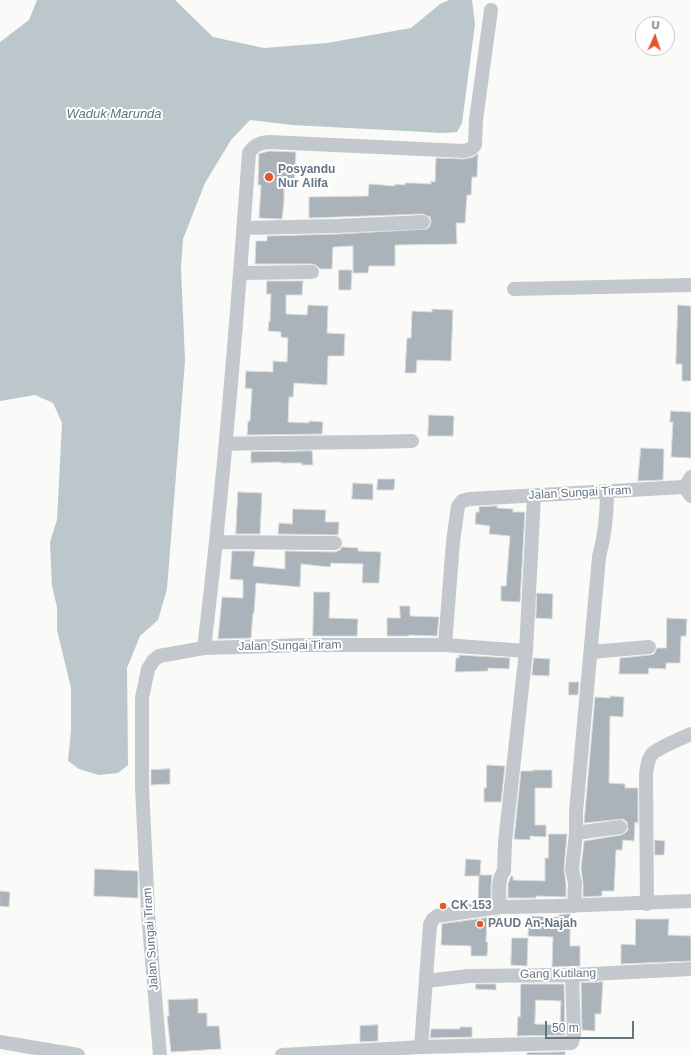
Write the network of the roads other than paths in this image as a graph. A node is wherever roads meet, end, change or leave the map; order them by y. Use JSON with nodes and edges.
{"nodes":[{"id":1,"x":492,"y":10,"type":"dead end"},
{"id":2,"x":423,"y":222,"type":"dead end"},
{"id":3,"x":243,"y":228,"type":"junction"},
{"id":4,"x":312,"y":272,"type":"dead end"},
{"id":5,"x":241,"y":273,"type":"junction"},
{"id":6,"x":691,"y":285,"type":"edge"},
{"id":7,"x":514,"y":289,"type":"dead end"},
{"id":8,"x":412,"y":441,"type":"dead end"},
{"id":9,"x":226,"y":444,"type":"junction"},
{"id":10,"x":688,"y":487,"type":"edge"},
{"id":11,"x":607,"y":492,"type":"junction"},
{"id":12,"x":534,"y":496,"type":"junction"},
{"id":13,"x":217,"y":542,"type":"junction"},
{"id":14,"x":335,"y":543,"type":"dead end"},
{"id":15,"x":445,"y":645,"type":"junction"},
{"id":16,"x":649,"y":647,"type":"dead end"},
{"id":17,"x":204,"y":648,"type":"junction"},
{"id":18,"x":526,"y":651,"type":"junction"},
{"id":19,"x":591,"y":652,"type":"junction"},
{"id":20,"x":691,"y":734,"type":"edge"},
{"id":21,"x":620,"y":827,"type":"dead end"},
{"id":22,"x":576,"y":833,"type":"junction"},
{"id":23,"x":691,"y":901,"type":"edge"},
{"id":24,"x":647,"y":904,"type":"junction"},
{"id":25,"x":574,"y":906,"type":"junction"},
{"id":26,"x":500,"y":907,"type":"junction"},
{"id":27,"x":691,"y":969,"type":"edge"},
{"id":28,"x":572,"y":975,"type":"junction"},
{"id":29,"x":426,"y":980,"type":"junction"},
{"id":30,"x":0,"y":1042,"type":"edge"},
{"id":31,"x":421,"y":1047,"type":"junction"},
{"id":32,"x":78,"y":1055,"type":"edge"},
{"id":33,"x":160,"y":1055,"type":"edge"},
{"id":34,"x":282,"y":1055,"type":"edge"}],
"edges":[{"from":1,"to":3,"type":"street"},
{"from":2,"to":3,"type":"street"},
{"from":3,"to":5,"type":"street"},
{"from":4,"to":5,"type":"street"},
{"from":5,"to":9,"type":"street"},
{"from":6,"to":7,"type":"street"},
{"from":8,"to":9,"type":"street"},
{"from":9,"to":13,"type":"street"},
{"from":10,"to":11,"type":"street","name":"Jalan Sungai Tiram"},
{"from":11,"to":12,"type":"street","name":"Jalan Sungai Tiram"},
{"from":11,"to":19,"type":"street"},
{"from":12,"to":15,"type":"street","name":"Jalan Sungai Tiram"},
{"from":12,"to":18,"type":"street"},
{"from":13,"to":14,"type":"street"},
{"from":13,"to":17,"type":"street"},
{"from":15,"to":17,"type":"street","name":"Jalan Sungai Tiram"},
{"from":15,"to":18,"type":"street"},
{"from":16,"to":19,"type":"street"},
{"from":17,"to":33,"type":"street","name":"Jalan Sungai Tiram"},
{"from":18,"to":26,"type":"street"},
{"from":19,"to":22,"type":"street"},
{"from":20,"to":24,"type":"street"},
{"from":21,"to":22,"type":"street"},
{"from":22,"to":25,"type":"street"},
{"from":23,"to":24,"type":"street"},
{"from":24,"to":25,"type":"street"},
{"from":25,"to":26,"type":"street"},
{"from":26,"to":29,"type":"street"},
{"from":27,"to":28,"type":"street","name":"Gang Kutilang"},
{"from":28,"to":29,"type":"street","name":"Gang Kutilang"},
{"from":28,"to":31,"type":"street"},
{"from":29,"to":31,"type":"street"},
{"from":30,"to":32,"type":"street"},
{"from":31,"to":34,"type":"street"}]}
